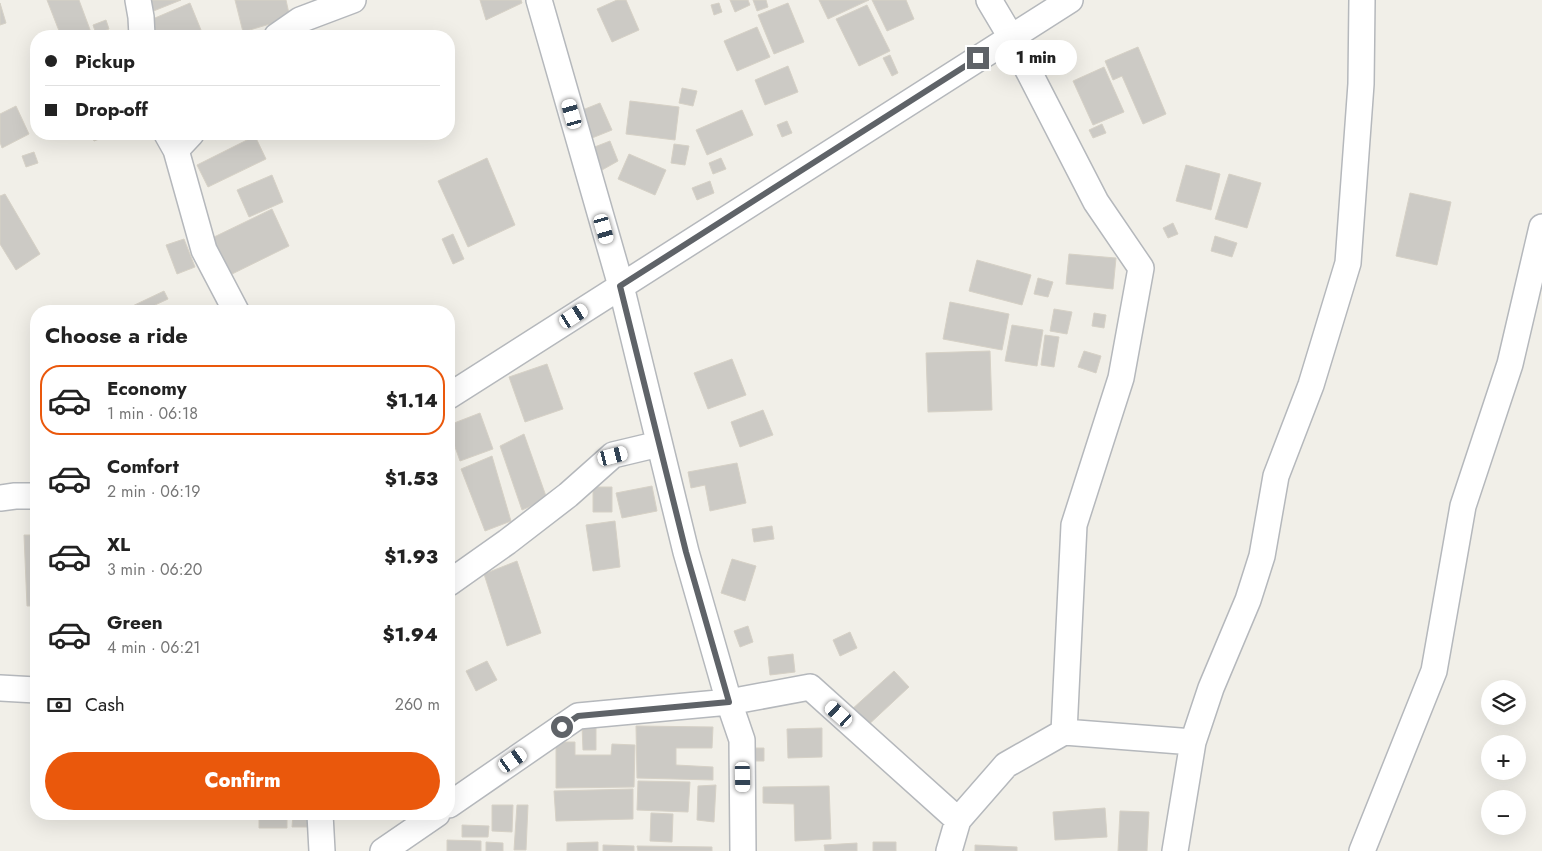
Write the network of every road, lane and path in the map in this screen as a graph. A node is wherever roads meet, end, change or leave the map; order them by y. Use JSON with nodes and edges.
{"nodes":[{"id":1,"x":138,"y":0,"type":"edge"},
{"id":2,"x":353,"y":0,"type":"edge"},
{"id":3,"x":539,"y":0,"type":"edge"},
{"id":4,"x":989,"y":0,"type":"edge"},
{"id":5,"x":1070,"y":0,"type":"edge"},
{"id":6,"x":1362,"y":0,"type":"edge"},
{"id":7,"x":142,"y":30,"type":"edge"},
{"id":8,"x":286,"y":30,"type":"edge"},
{"id":9,"x":1011,"y":37,"type":"junction"},
{"id":10,"x":178,"y":140,"type":"edge"},
{"id":11,"x":1542,"y":227,"type":"edge"},
{"id":12,"x":620,"y":286,"type":"junction"},
{"id":13,"x":233,"y":305,"type":"edge"},
{"id":14,"x":455,"y":392,"type":"edge"},
{"id":15,"x":659,"y":444,"type":"junction"},
{"id":16,"x":30,"y":496,"type":"edge"},
{"id":17,"x":0,"y":498,"type":"edge"},
{"id":18,"x":455,"y":579,"type":"edge"},
{"id":19,"x":0,"y":688,"type":"edge"},
{"id":20,"x":30,"y":690,"type":"edge"},
{"id":21,"x":729,"y":702,"type":"junction"},
{"id":22,"x":1064,"y":732,"type":"junction"},
{"id":23,"x":1192,"y":742,"type":"junction"},
{"id":24,"x":455,"y":801,"type":"edge"},
{"id":25,"x":320,"y":820,"type":"edge"},
{"id":26,"x":428,"y":820,"type":"edge"},
{"id":27,"x":958,"y":820,"type":"junction"},
{"id":28,"x":322,"y":851,"type":"edge"},
{"id":29,"x":383,"y":851,"type":"edge"},
{"id":30,"x":743,"y":851,"type":"edge"},
{"id":31,"x":949,"y":851,"type":"edge"},
{"id":32,"x":1175,"y":851,"type":"edge"},
{"id":33,"x":1362,"y":851,"type":"edge"}],
"edges":[{"from":1,"to":7,"type":"street"},
{"from":2,"to":8,"type":"street"},
{"from":3,"to":12,"type":"street"},
{"from":4,"to":9,"type":"street"},
{"from":5,"to":9,"type":"street"},
{"from":6,"to":23,"type":"street"},
{"from":9,"to":12,"type":"street"},
{"from":9,"to":22,"type":"street"},
{"from":10,"to":13,"type":"street"},
{"from":11,"to":33,"type":"street"},
{"from":12,"to":14,"type":"street"},
{"from":12,"to":15,"type":"street"},
{"from":15,"to":18,"type":"street"},
{"from":15,"to":21,"type":"street"},
{"from":16,"to":17,"type":"street"},
{"from":19,"to":20,"type":"street"},
{"from":21,"to":24,"type":"street"},
{"from":21,"to":27,"type":"street"},
{"from":21,"to":30,"type":"street"},
{"from":22,"to":23,"type":"street"},
{"from":22,"to":27,"type":"street"},
{"from":23,"to":32,"type":"street"},
{"from":25,"to":28,"type":"street"},
{"from":26,"to":29,"type":"street"},
{"from":27,"to":31,"type":"street"}]}
